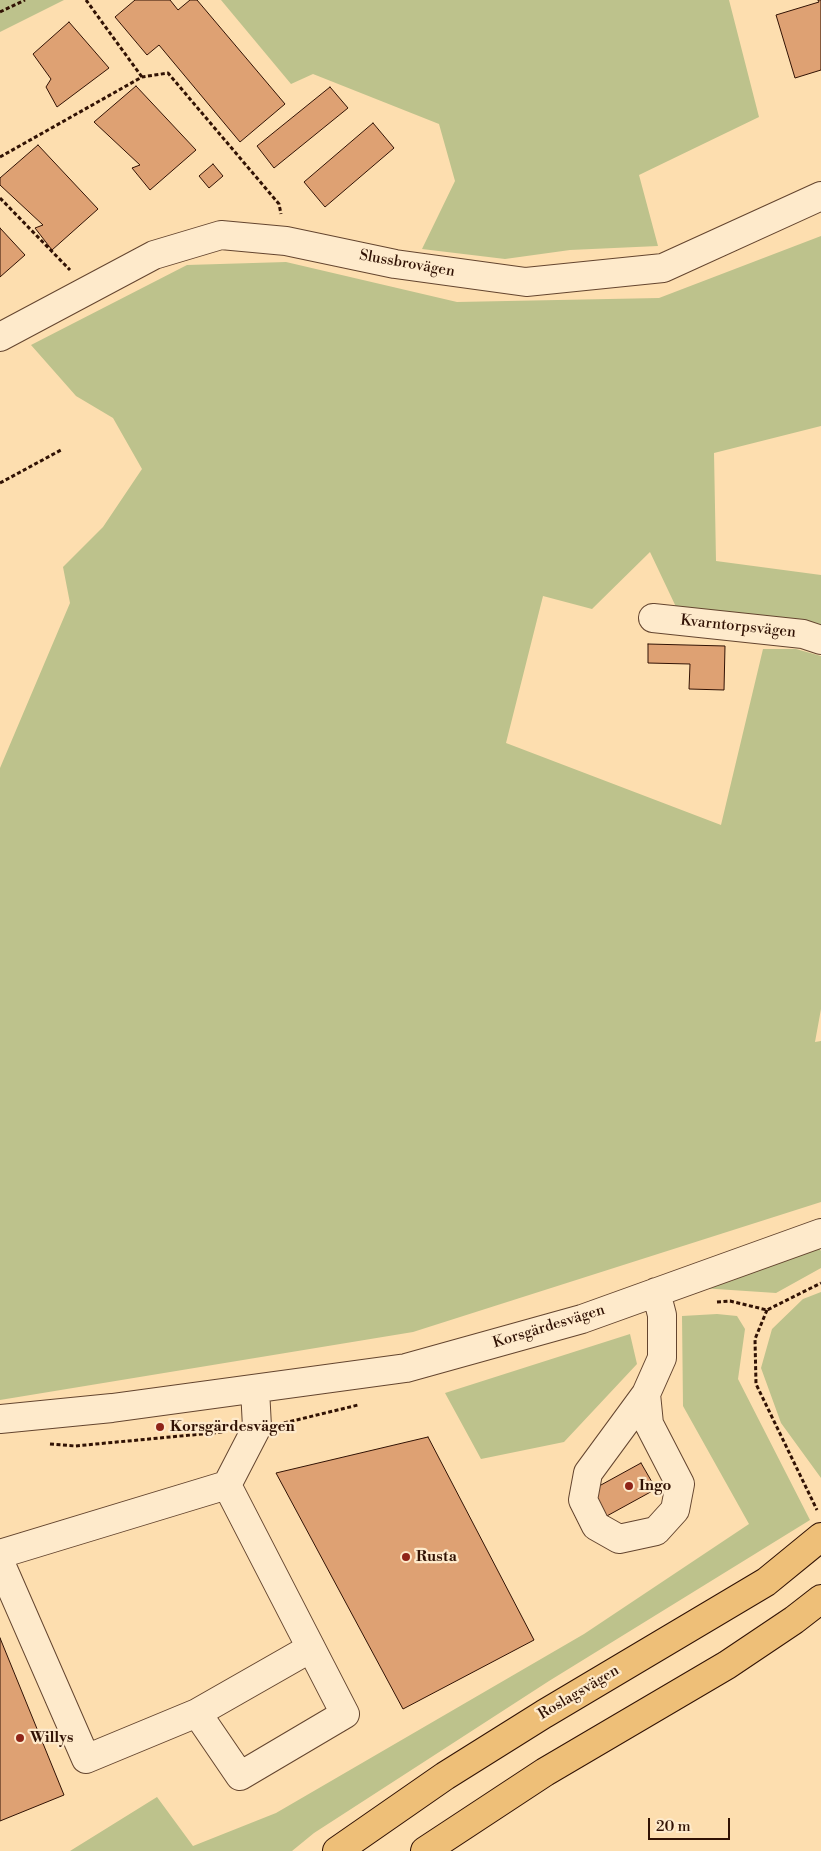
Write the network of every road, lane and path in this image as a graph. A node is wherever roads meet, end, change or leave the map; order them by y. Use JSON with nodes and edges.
{"nodes":[{"id":1,"x":25,"y":0,"type":"edge"},
{"id":2,"x":86,"y":0,"type":"edge"},
{"id":3,"x":0,"y":12,"type":"edge"},
{"id":4,"x":142,"y":77,"type":"junction"},
{"id":5,"x":0,"y":157,"type":"edge"},
{"id":6,"x":821,"y":196,"type":"edge"},
{"id":7,"x":0,"y":198,"type":"edge"},
{"id":8,"x":286,"y":241,"type":"junction"},
{"id":9,"x":89,"y":290,"type":"junction"},
{"id":10,"x":0,"y":336,"type":"edge"},
{"id":11,"x":61,"y":450,"type":"dead end"},
{"id":12,"x":0,"y":483,"type":"edge"},
{"id":13,"x":653,"y":618,"type":"dead end"},
{"id":14,"x":821,"y":640,"type":"edge"},
{"id":15,"x":821,"y":1232,"type":"edge"},
{"id":16,"x":821,"y":1283,"type":"edge"},
{"id":17,"x":656,"y":1292,"type":"junction"},
{"id":18,"x":255,"y":1389,"type":"junction"},
{"id":19,"x":646,"y":1394,"type":"junction"},
{"id":20,"x":0,"y":1419,"type":"edge"},
{"id":21,"x":227,"y":1485,"type":"junction"},
{"id":22,"x":819,"y":1524,"type":"edge"},
{"id":23,"x":0,"y":1554,"type":"edge"},
{"id":24,"x":0,"y":1562,"type":"edge"},
{"id":25,"x":821,"y":1599,"type":"edge"},
{"id":26,"x":311,"y":1648,"type":"junction"},
{"id":27,"x":197,"y":1712,"type":"junction"},
{"id":28,"x":337,"y":1851,"type":"edge"},
{"id":29,"x":425,"y":1851,"type":"edge"}],
"edges":[{"from":1,"to":3,"type":"path"},
{"from":2,"to":4,"type":"path"},
{"from":4,"to":5,"type":"path"},
{"from":4,"to":8,"type":"path"},
{"from":6,"to":8,"type":"street","name":"Slussbrovägen"},
{"from":7,"to":9,"type":"path"},
{"from":8,"to":9,"type":"street","name":"Slussbrovägen"},
{"from":9,"to":10,"type":"street","name":"Slussbrovägen"},
{"from":11,"to":12,"type":"path"},
{"from":13,"to":14,"type":"street","name":"Kvarntorpsvägen"},
{"from":15,"to":17,"type":"street","name":"Korsgärdesvägen"},
{"from":16,"to":22,"type":"path"},
{"from":17,"to":18,"type":"street","name":"Korsgärdesvägen"},
{"from":17,"to":19,"type":"street"},
{"from":18,"to":20,"type":"street","name":"Korsgärdesvägen"},
{"from":18,"to":21,"type":"street"},
{"from":19,"to":19,"type":"street"},
{"from":21,"to":23,"type":"street"},
{"from":21,"to":26,"type":"street"},
{"from":22,"to":28,"type":"main road","name":"Roslagsvägen"},
{"from":24,"to":27,"type":"street"},
{"from":25,"to":29,"type":"main road"},
{"from":26,"to":27,"type":"street"},
{"from":26,"to":27,"type":"street"}]}
